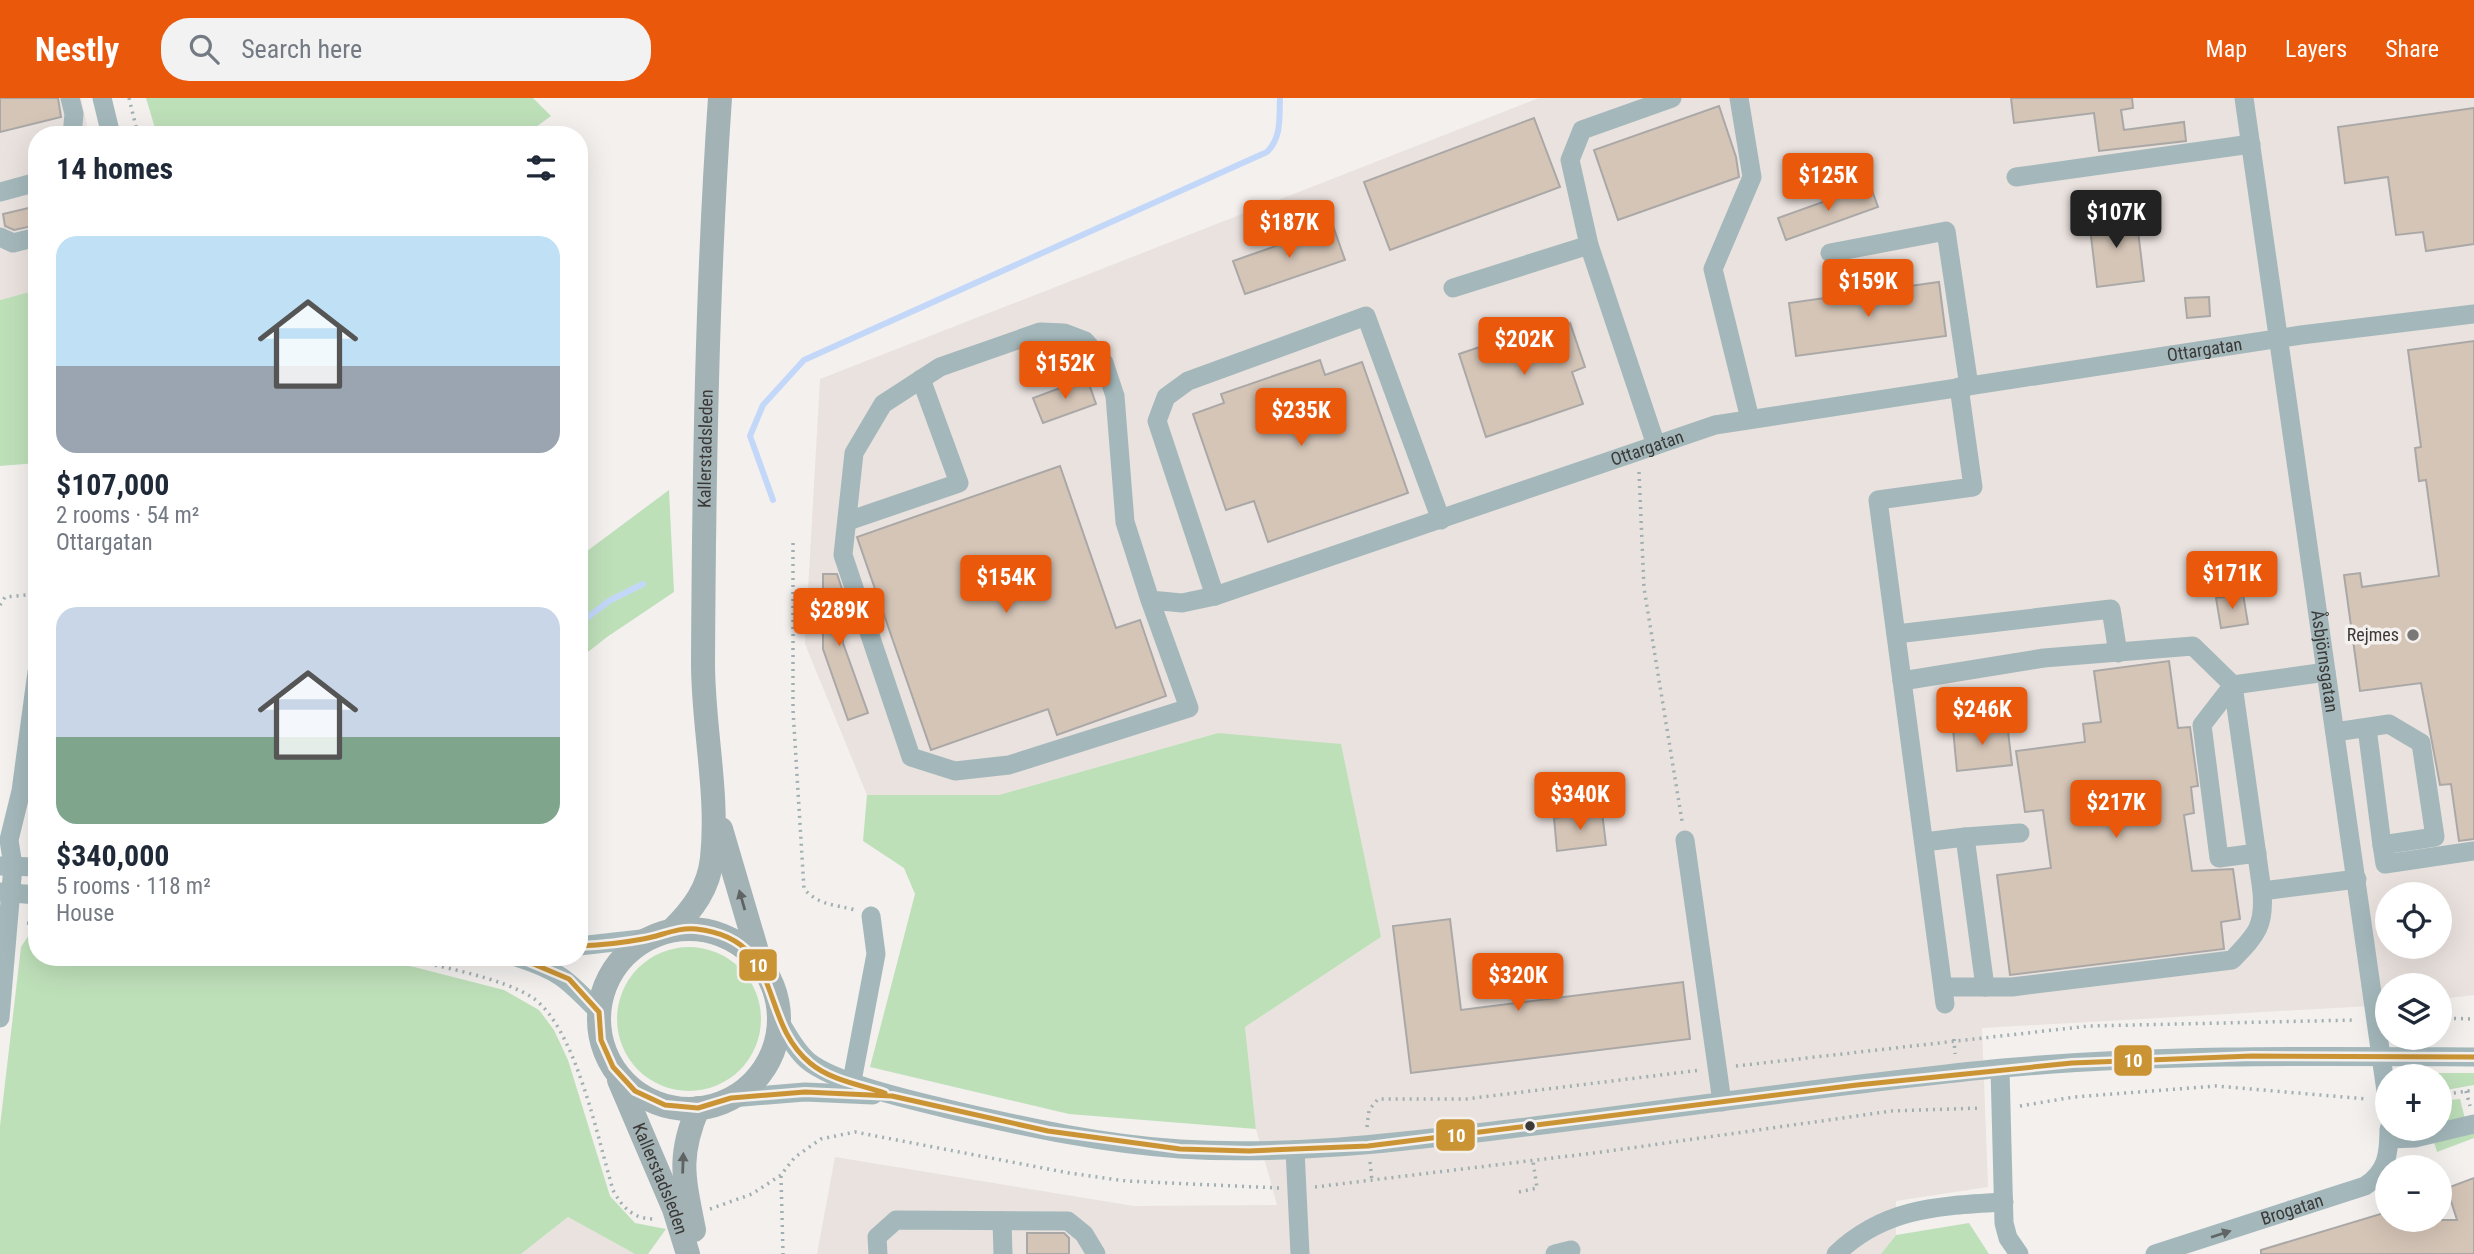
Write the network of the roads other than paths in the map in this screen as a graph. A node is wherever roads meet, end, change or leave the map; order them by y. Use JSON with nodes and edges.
{"nodes":[{"id":1,"x":70,"y":98,"type":"edge"},
{"id":2,"x":102,"y":98,"type":"edge"},
{"id":3,"x":720,"y":98,"type":"edge"},
{"id":4,"x":1672,"y":98,"type":"edge"},
{"id":5,"x":1739,"y":98,"type":"edge"},
{"id":6,"x":2244,"y":98,"type":"edge"},
{"id":7,"x":73,"y":126,"type":"edge"},
{"id":8,"x":109,"y":126,"type":"edge"},
{"id":9,"x":2251,"y":144,"type":"junction"},
{"id":10,"x":2016,"y":177,"type":"dead end"},
{"id":11,"x":28,"y":184,"type":"edge"},
{"id":12,"x":0,"y":191,"type":"edge"},
{"id":13,"x":0,"y":237,"type":"edge"},
{"id":14,"x":28,"y":239,"type":"edge"},
{"id":15,"x":1589,"y":245,"type":"junction"},
{"id":16,"x":1830,"y":253,"type":"dead end"},
{"id":17,"x":1453,"y":288,"type":"dead end"},
{"id":18,"x":2474,"y":314,"type":"edge"},
{"id":19,"x":2279,"y":339,"type":"junction"},
{"id":20,"x":921,"y":379,"type":"junction"},
{"id":21,"x":1964,"y":386,"type":"junction"},
{"id":22,"x":1750,"y":419,"type":"junction"},
{"id":23,"x":1647,"y":448,"type":"junction"},
{"id":24,"x":1441,"y":520,"type":"junction"},
{"id":25,"x":848,"y":521,"type":"junction"},
{"id":26,"x":1215,"y":596,"type":"junction"},
{"id":27,"x":1150,"y":600,"type":"junction"},
{"id":28,"x":1896,"y":634,"type":"junction"},
{"id":29,"x":2118,"y":653,"type":"junction"},
{"id":30,"x":2326,"y":672,"type":"junction"},
{"id":31,"x":1902,"y":681,"type":"junction"},
{"id":32,"x":2233,"y":685,"type":"junction"},
{"id":33,"x":2367,"y":728,"type":"junction"},
{"id":34,"x":2335,"y":732,"type":"junction"},
{"id":35,"x":28,"y":740,"type":"edge"},
{"id":36,"x":713,"y":801,"type":"junction"},
{"id":37,"x":2020,"y":833,"type":"dead end"},
{"id":38,"x":1965,"y":837,"type":"junction"},
{"id":39,"x":1685,"y":841,"type":"road end"},
{"id":40,"x":1924,"y":842,"type":"junction"},
{"id":41,"x":2382,"y":845,"type":"junction"},
{"id":42,"x":2474,"y":851,"type":"edge"},
{"id":43,"x":2256,"y":853,"type":"junction"},
{"id":44,"x":7,"y":866,"type":"edge"},
{"id":45,"x":28,"y":867,"type":"edge"},
{"id":46,"x":2357,"y":879,"type":"junction"},
{"id":47,"x":2262,"y":891,"type":"junction"},
{"id":48,"x":6,"y":893,"type":"edge"},
{"id":49,"x":28,"y":894,"type":"edge"},
{"id":50,"x":872,"y":916,"type":"road end"},
{"id":51,"x":661,"y":934,"type":"junction"},
{"id":52,"x":588,"y":945,"type":"edge"},
{"id":53,"x":542,"y":966,"type":"edge"},
{"id":54,"x":761,"y":966,"type":"junction"},
{"id":55,"x":1985,"y":987,"type":"junction"},
{"id":56,"x":599,"y":1012,"type":"junction"},
{"id":57,"x":0,"y":1018,"type":"edge"},
{"id":58,"x":778,"y":1019,"type":"junction"},
{"id":59,"x":2381,"y":1057,"type":"junction"},
{"id":60,"x":2474,"y":1058,"type":"edge"},
{"id":61,"x":2382,"y":1064,"type":"edge"},
{"id":62,"x":613,"y":1067,"type":"junction"},
{"id":63,"x":2000,"y":1069,"type":"junction"},
{"id":64,"x":852,"y":1081,"type":"junction"},
{"id":65,"x":892,"y":1096,"type":"junction"},
{"id":66,"x":731,"y":1098,"type":"junction"},
{"id":67,"x":1722,"y":1102,"type":"junction"},
{"id":68,"x":698,"y":1108,"type":"junction"},
{"id":69,"x":2474,"y":1124,"type":"edge"},
{"id":70,"x":2452,"y":1129,"type":"edge"},
{"id":71,"x":2388,"y":1141,"type":"edge"},
{"id":72,"x":1295,"y":1150,"type":"junction"},
{"id":73,"x":2004,"y":1202,"type":"junction"},
{"id":74,"x":1002,"y":1221,"type":"junction"},
{"id":75,"x":688,"y":1254,"type":"edge"},
{"id":76,"x":698,"y":1254,"type":"edge"},
{"id":77,"x":878,"y":1254,"type":"edge"},
{"id":78,"x":1003,"y":1254,"type":"edge"},
{"id":79,"x":1096,"y":1254,"type":"edge"},
{"id":80,"x":1300,"y":1254,"type":"edge"},
{"id":81,"x":1836,"y":1254,"type":"edge"},
{"id":82,"x":2019,"y":1254,"type":"edge"},
{"id":83,"x":2155,"y":1254,"type":"edge"}],
"edges":[{"from":1,"to":7,"type":"street"},
{"from":2,"to":8,"type":"street"},
{"from":3,"to":36,"type":"main road","name":"Kallerstadsleden"},
{"from":4,"to":15,"type":"street"},
{"from":5,"to":22,"type":"street"},
{"from":6,"to":9,"type":"street","name":"Åsbjörnsgatan"},
{"from":9,"to":10,"type":"street"},
{"from":9,"to":19,"type":"street","name":"Åsbjörnsgatan"},
{"from":11,"to":12,"type":"street"},
{"from":13,"to":14,"type":"street"},
{"from":15,"to":17,"type":"street"},
{"from":15,"to":23,"type":"street"},
{"from":16,"to":21,"type":"street"},
{"from":18,"to":19,"type":"street","name":"Ottargatan"},
{"from":19,"to":21,"type":"street","name":"Ottargatan"},
{"from":19,"to":30,"type":"street","name":"Åsbjörnsgatan"},
{"from":20,"to":25,"type":"street"},
{"from":20,"to":25,"type":"street"},
{"from":20,"to":27,"type":"street"},
{"from":21,"to":22,"type":"street","name":"Ottargatan"},
{"from":21,"to":28,"type":"street"},
{"from":22,"to":23,"type":"street","name":"Ottargatan"},
{"from":23,"to":24,"type":"street","name":"Ottargatan"},
{"from":24,"to":26,"type":"street","name":"Ottargatan"},
{"from":24,"to":26,"type":"street"},
{"from":25,"to":27,"type":"street"},
{"from":26,"to":27,"type":"street","name":"Ottargatan"},
{"from":28,"to":29,"type":"street"},
{"from":28,"to":31,"type":"street"},
{"from":29,"to":31,"type":"street"},
{"from":29,"to":32,"type":"street"},
{"from":30,"to":32,"type":"street"},
{"from":30,"to":34,"type":"street","name":"Åsbjörnsgatan"},
{"from":31,"to":40,"type":"street"},
{"from":32,"to":43,"type":"street"},
{"from":32,"to":43,"type":"street"},
{"from":33,"to":34,"type":"street"},
{"from":33,"to":41,"type":"street"},
{"from":33,"to":41,"type":"street"},
{"from":34,"to":46,"type":"street","name":"Åsbjörnsgatan"},
{"from":35,"to":44,"type":"street"},
{"from":36,"to":51,"type":"main road","name":"Kallerstadsleden"},
{"from":54,"to":36,"type":"main road","name":"Kallerstadsleden","one_way":true},
{"from":37,"to":38,"type":"street"},
{"from":38,"to":40,"type":"street"},
{"from":38,"to":55,"type":"street"},
{"from":39,"to":67,"type":"street"},
{"from":40,"to":55,"type":"street"},
{"from":41,"to":42,"type":"street"},
{"from":43,"to":47,"type":"street"},
{"from":44,"to":45,"type":"street"},
{"from":44,"to":48,"type":"street"},
{"from":46,"to":47,"type":"street"},
{"from":46,"to":59,"type":"street","name":"Åsbjörnsgatan"},
{"from":47,"to":55,"type":"street"},
{"from":48,"to":49,"type":"street"},
{"from":48,"to":57,"type":"street"},
{"from":50,"to":64,"type":"street"},
{"from":51,"to":52,"type":"street"},
{"from":51,"to":54,"type":"main road"},
{"from":51,"to":56,"type":"main road"},
{"from":53,"to":56,"type":"street"},
{"from":54,"to":58,"type":"main road"},
{"from":56,"to":62,"type":"main road"},
{"from":58,"to":64,"type":"street"},
{"from":58,"to":66,"type":"main road"},
{"from":59,"to":60,"type":"street"},
{"from":59,"to":61,"type":"street"},
{"from":59,"to":63,"type":"street"},
{"from":62,"to":68,"type":"main road"},
{"from":62,"to":75,"type":"main road","name":"Kallerstadsleden"},
{"from":63,"to":67,"type":"street"},
{"from":63,"to":73,"type":"street"},
{"from":64,"to":65,"type":"street"},
{"from":65,"to":66,"type":"street"},
{"from":65,"to":72,"type":"street"},
{"from":66,"to":68,"type":"main road"},
{"from":67,"to":72,"type":"street"},
{"from":76,"to":68,"type":"main road","name":"Kallerstadsleden","one_way":true},
{"from":69,"to":70,"type":"street"},
{"from":83,"to":71,"type":"street","name":"Brogatan","one_way":true},
{"from":72,"to":80,"type":"street"},
{"from":73,"to":81,"type":"street"},
{"from":73,"to":82,"type":"street"},
{"from":74,"to":77,"type":"street"},
{"from":74,"to":78,"type":"street"},
{"from":74,"to":79,"type":"street"}]}
